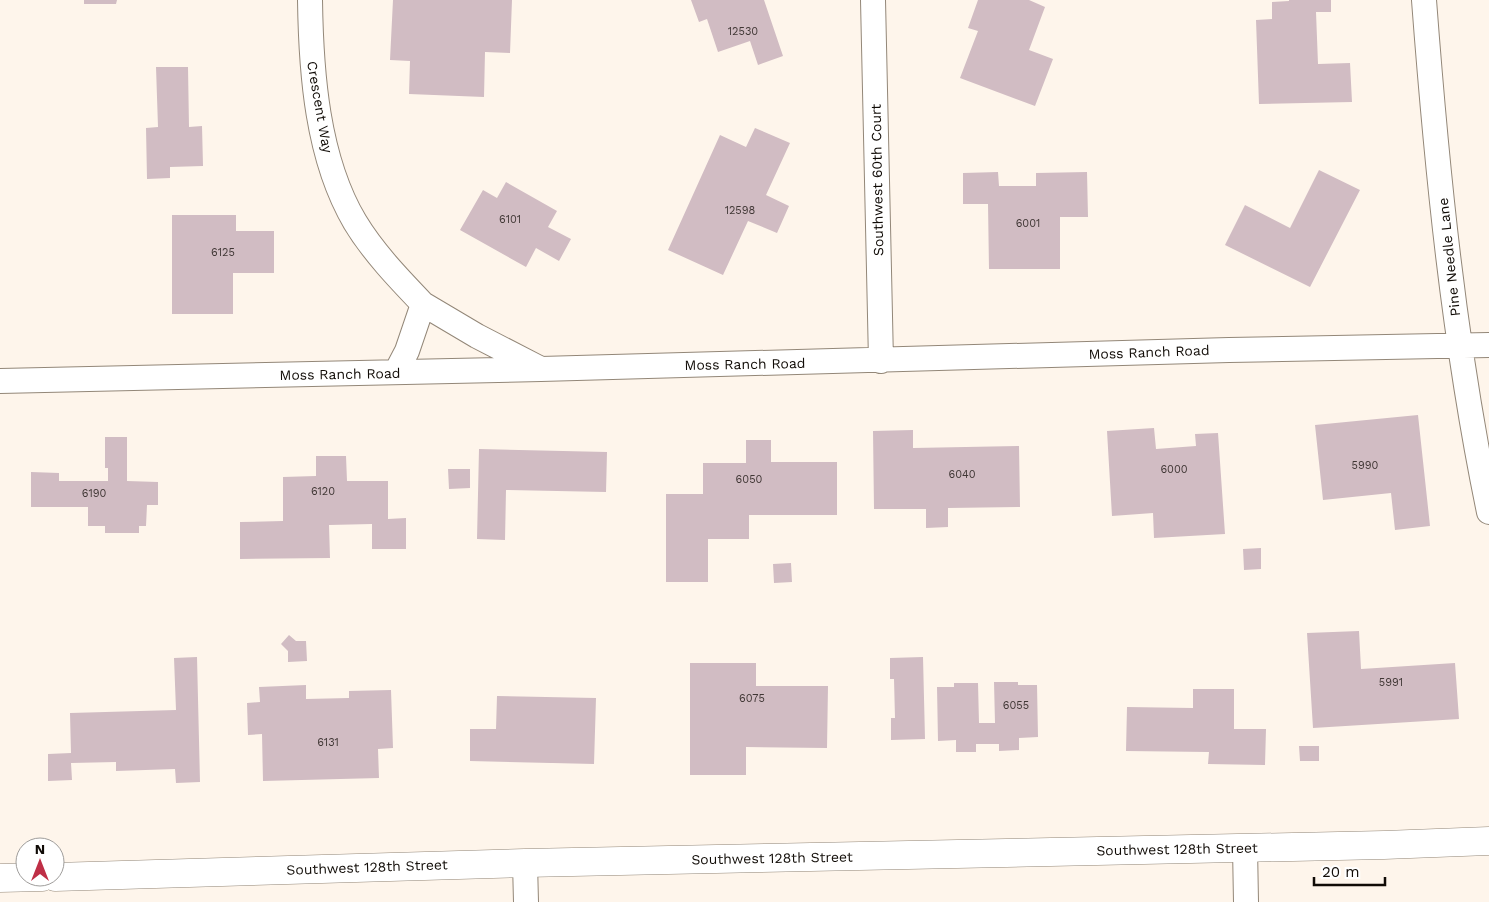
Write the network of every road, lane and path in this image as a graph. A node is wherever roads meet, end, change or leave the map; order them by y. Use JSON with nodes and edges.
{"nodes":[{"id":1,"x":310,"y":0,"type":"edge"},
{"id":2,"x":873,"y":0,"type":"edge"},
{"id":3,"x":1424,"y":0,"type":"edge"},
{"id":4,"x":423,"y":304,"type":"junction"},
{"id":5,"x":1459,"y":345,"type":"junction"},
{"id":6,"x":1489,"y":345,"type":"edge"},
{"id":7,"x":881,"y":361,"type":"junction"},
{"id":8,"x":541,"y":369,"type":"junction"},
{"id":9,"x":396,"y":372,"type":"junction"},
{"id":10,"x":0,"y":380,"type":"edge"},
{"id":11,"x":1489,"y":512,"type":"edge"},
{"id":12,"x":1489,"y":841,"type":"edge"},
{"id":13,"x":1244,"y":848,"type":"junction"},
{"id":14,"x":525,"y":863,"type":"junction"},
{"id":15,"x":65,"y":877,"type":"edge"},
{"id":16,"x":0,"y":878,"type":"edge"},
{"id":17,"x":15,"y":878,"type":"edge"},
{"id":18,"x":526,"y":902,"type":"edge"},
{"id":19,"x":1246,"y":902,"type":"edge"}],
"edges":[{"from":1,"to":4,"type":"street","name":"Crescent Way"},
{"from":2,"to":7,"type":"street","name":"Southwest 60th Court"},
{"from":3,"to":5,"type":"street","name":"Pine Needle Lane"},
{"from":4,"to":8,"type":"street","name":"Crescent Way"},
{"from":4,"to":9,"type":"street"},
{"from":5,"to":6,"type":"street","name":"Moss Ranch Road"},
{"from":5,"to":7,"type":"street","name":"Moss Ranch Road"},
{"from":5,"to":11,"type":"street","name":"Pine Needle Lane"},
{"from":7,"to":8,"type":"street","name":"Moss Ranch Road"},
{"from":8,"to":9,"type":"street","name":"Moss Ranch Road"},
{"from":9,"to":10,"type":"street","name":"Moss Ranch Road"},
{"from":12,"to":13,"type":"street","name":"Southwest 128th Street"},
{"from":13,"to":14,"type":"street","name":"Southwest 128th Street"},
{"from":13,"to":19,"type":"street"},
{"from":14,"to":15,"type":"street","name":"Southwest 128th Street"},
{"from":14,"to":18,"type":"street"},
{"from":16,"to":17,"type":"street"}]}
